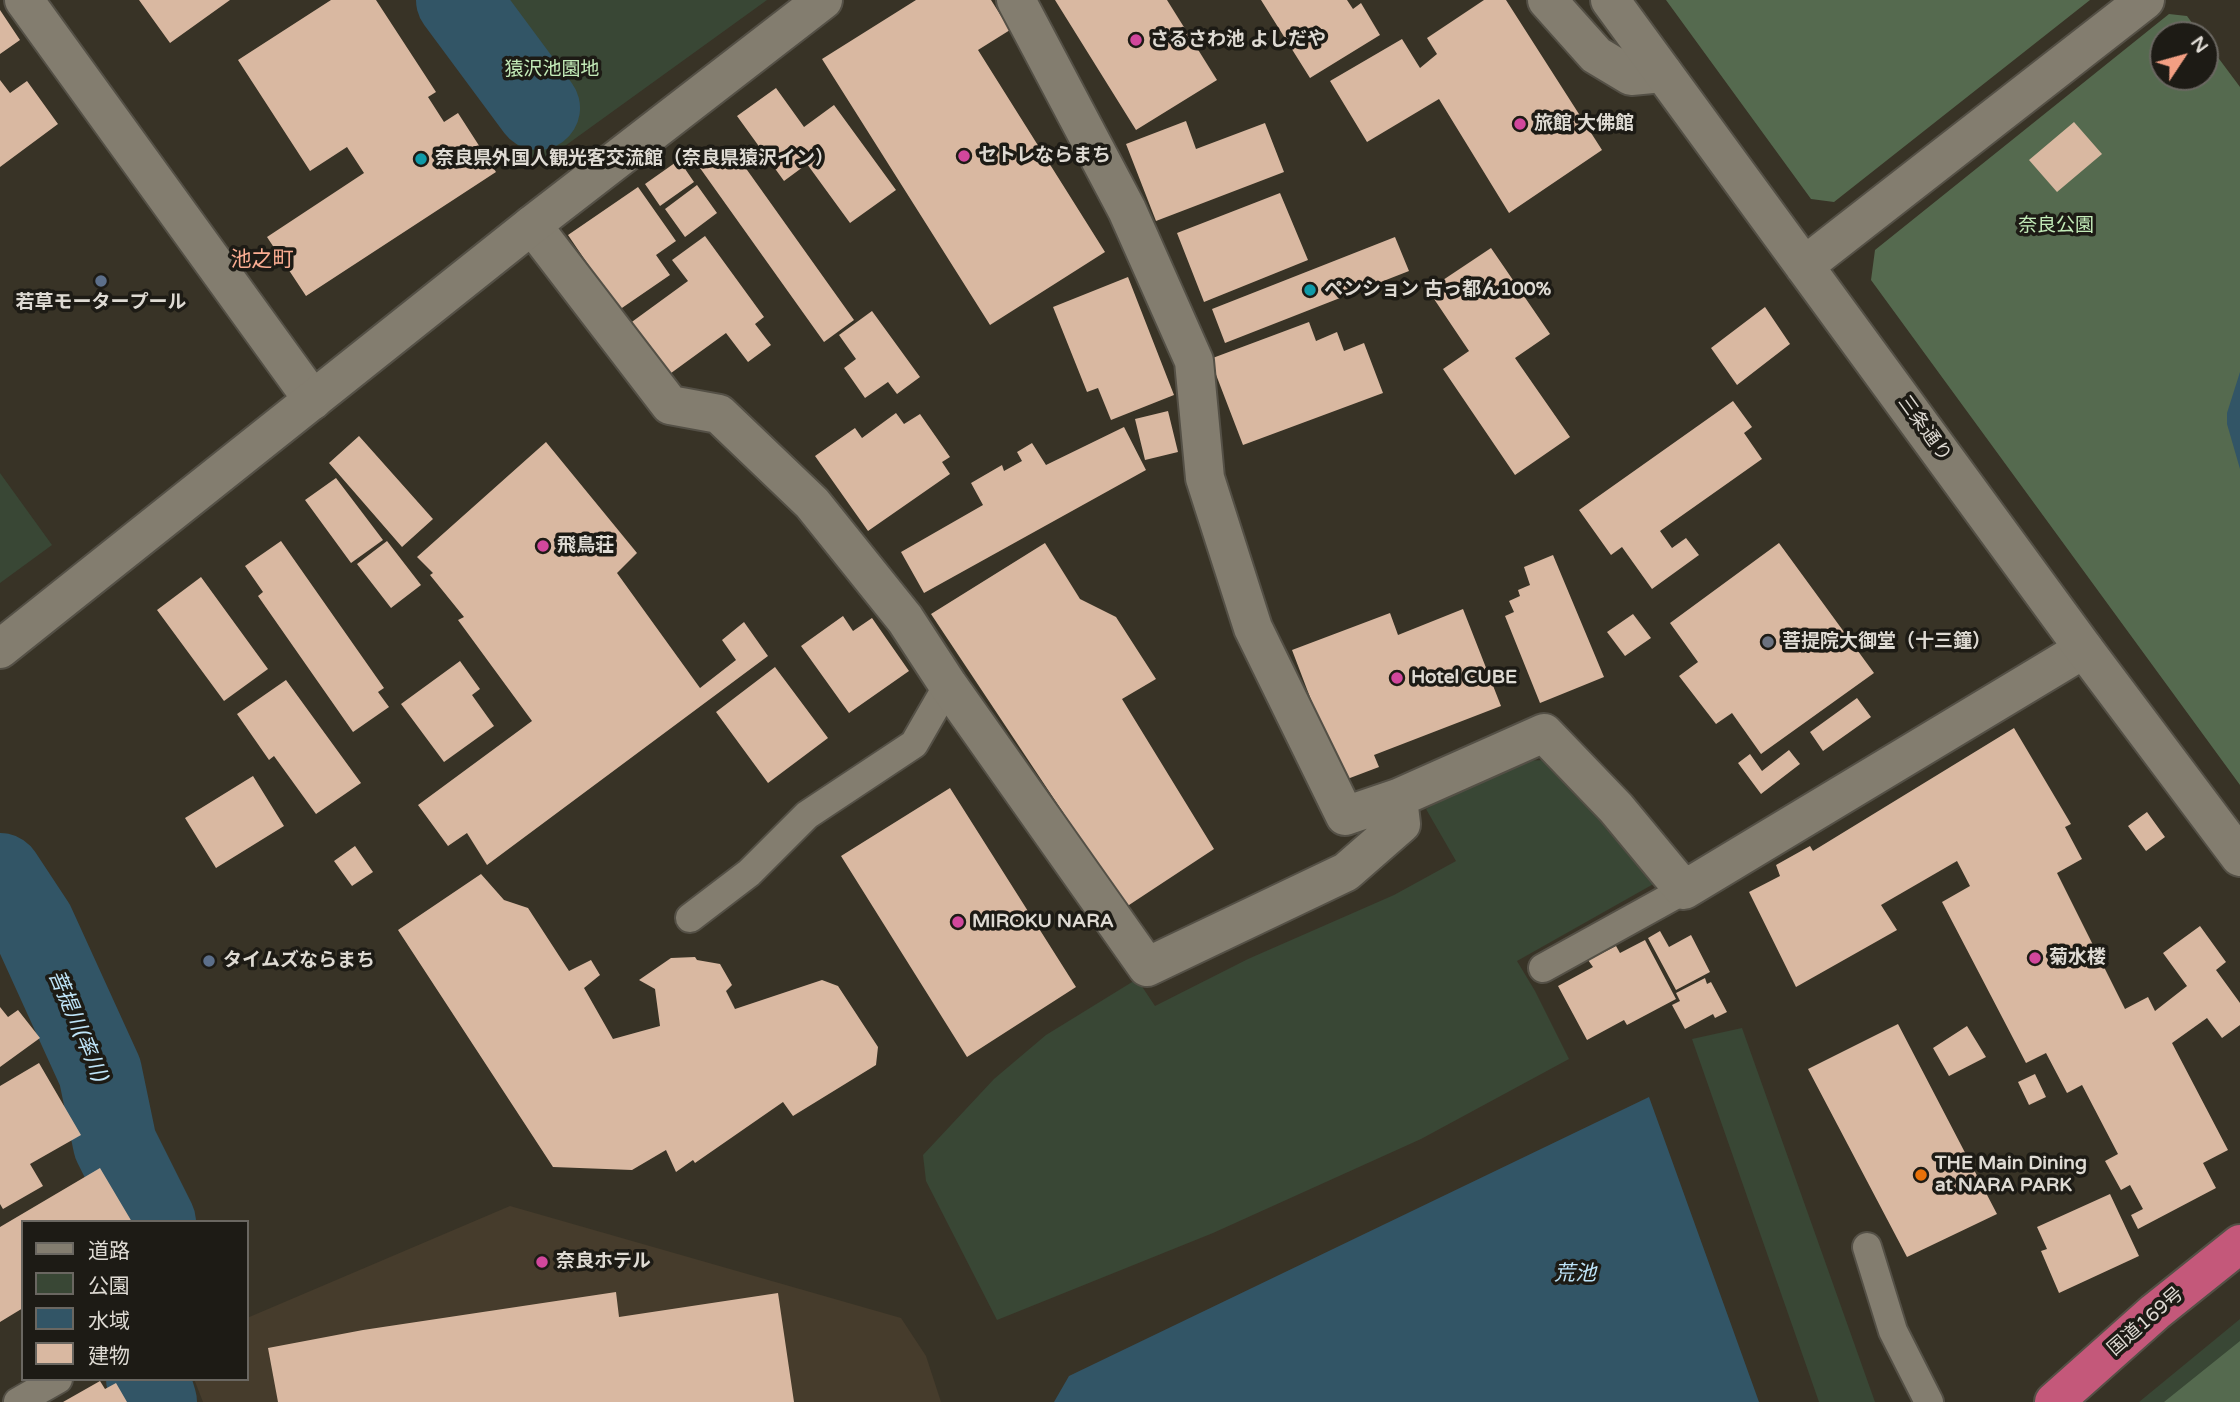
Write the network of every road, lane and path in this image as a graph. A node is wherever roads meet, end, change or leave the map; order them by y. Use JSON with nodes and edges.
{"nodes":[{"id":1,"x":24,"y":0,"type":"edge"},
{"id":2,"x":823,"y":0,"type":"edge"},
{"id":3,"x":1016,"y":0,"type":"edge"},
{"id":4,"x":1547,"y":0,"type":"edge"},
{"id":5,"x":1609,"y":0,"type":"edge"},
{"id":6,"x":2145,"y":0,"type":"edge"},
{"id":7,"x":1662,"y":73,"type":"junction"},
{"id":8,"x":532,"y":225,"type":"junction"},
{"id":9,"x":1804,"y":265,"type":"junction"},
{"id":10,"x":313,"y":400,"type":"junction"},
{"id":11,"x":0,"y":649,"type":"edge"},
{"id":12,"x":2084,"y":649,"type":"junction"},
{"id":13,"x":948,"y":685,"type":"junction"},
{"id":14,"x":1398,"y":798,"type":"junction"},
{"id":15,"x":2240,"y":857,"type":"edge"},
{"id":16,"x":1684,"y":890,"type":"junction"},
{"id":17,"x":690,"y":918,"type":"dead end"},
{"id":18,"x":1543,"y":968,"type":"dead end"},
{"id":19,"x":2240,"y":1244,"type":"edge"},
{"id":20,"x":1867,"y":1248,"type":"dead end"},
{"id":21,"x":55,"y":1381,"type":"edge"},
{"id":22,"x":18,"y":1402,"type":"edge"},
{"id":23,"x":1929,"y":1402,"type":"edge"},
{"id":24,"x":2054,"y":1402,"type":"edge"}],
"edges":[{"from":1,"to":10,"type":"street"},
{"from":2,"to":8,"type":"street"},
{"from":3,"to":14,"type":"street"},
{"from":4,"to":7,"type":"street"},
{"from":5,"to":7,"type":"street","name":"三条通り"},
{"from":6,"to":9,"type":"street"},
{"from":7,"to":9,"type":"street","name":"三条通り"},
{"from":8,"to":10,"type":"street"},
{"from":8,"to":13,"type":"street"},
{"from":9,"to":12,"type":"street","name":"三条通り"},
{"from":10,"to":11,"type":"street"},
{"from":12,"to":15,"type":"street","name":"三条通り"},
{"from":12,"to":16,"type":"street"},
{"from":13,"to":14,"type":"street"},
{"from":13,"to":17,"type":"lane"},
{"from":14,"to":16,"type":"street"},
{"from":16,"to":18,"type":"lane"},
{"from":19,"to":24,"type":"highway","name":"国道169号"},
{"from":20,"to":23,"type":"lane"},
{"from":21,"to":22,"type":"lane"}]}
